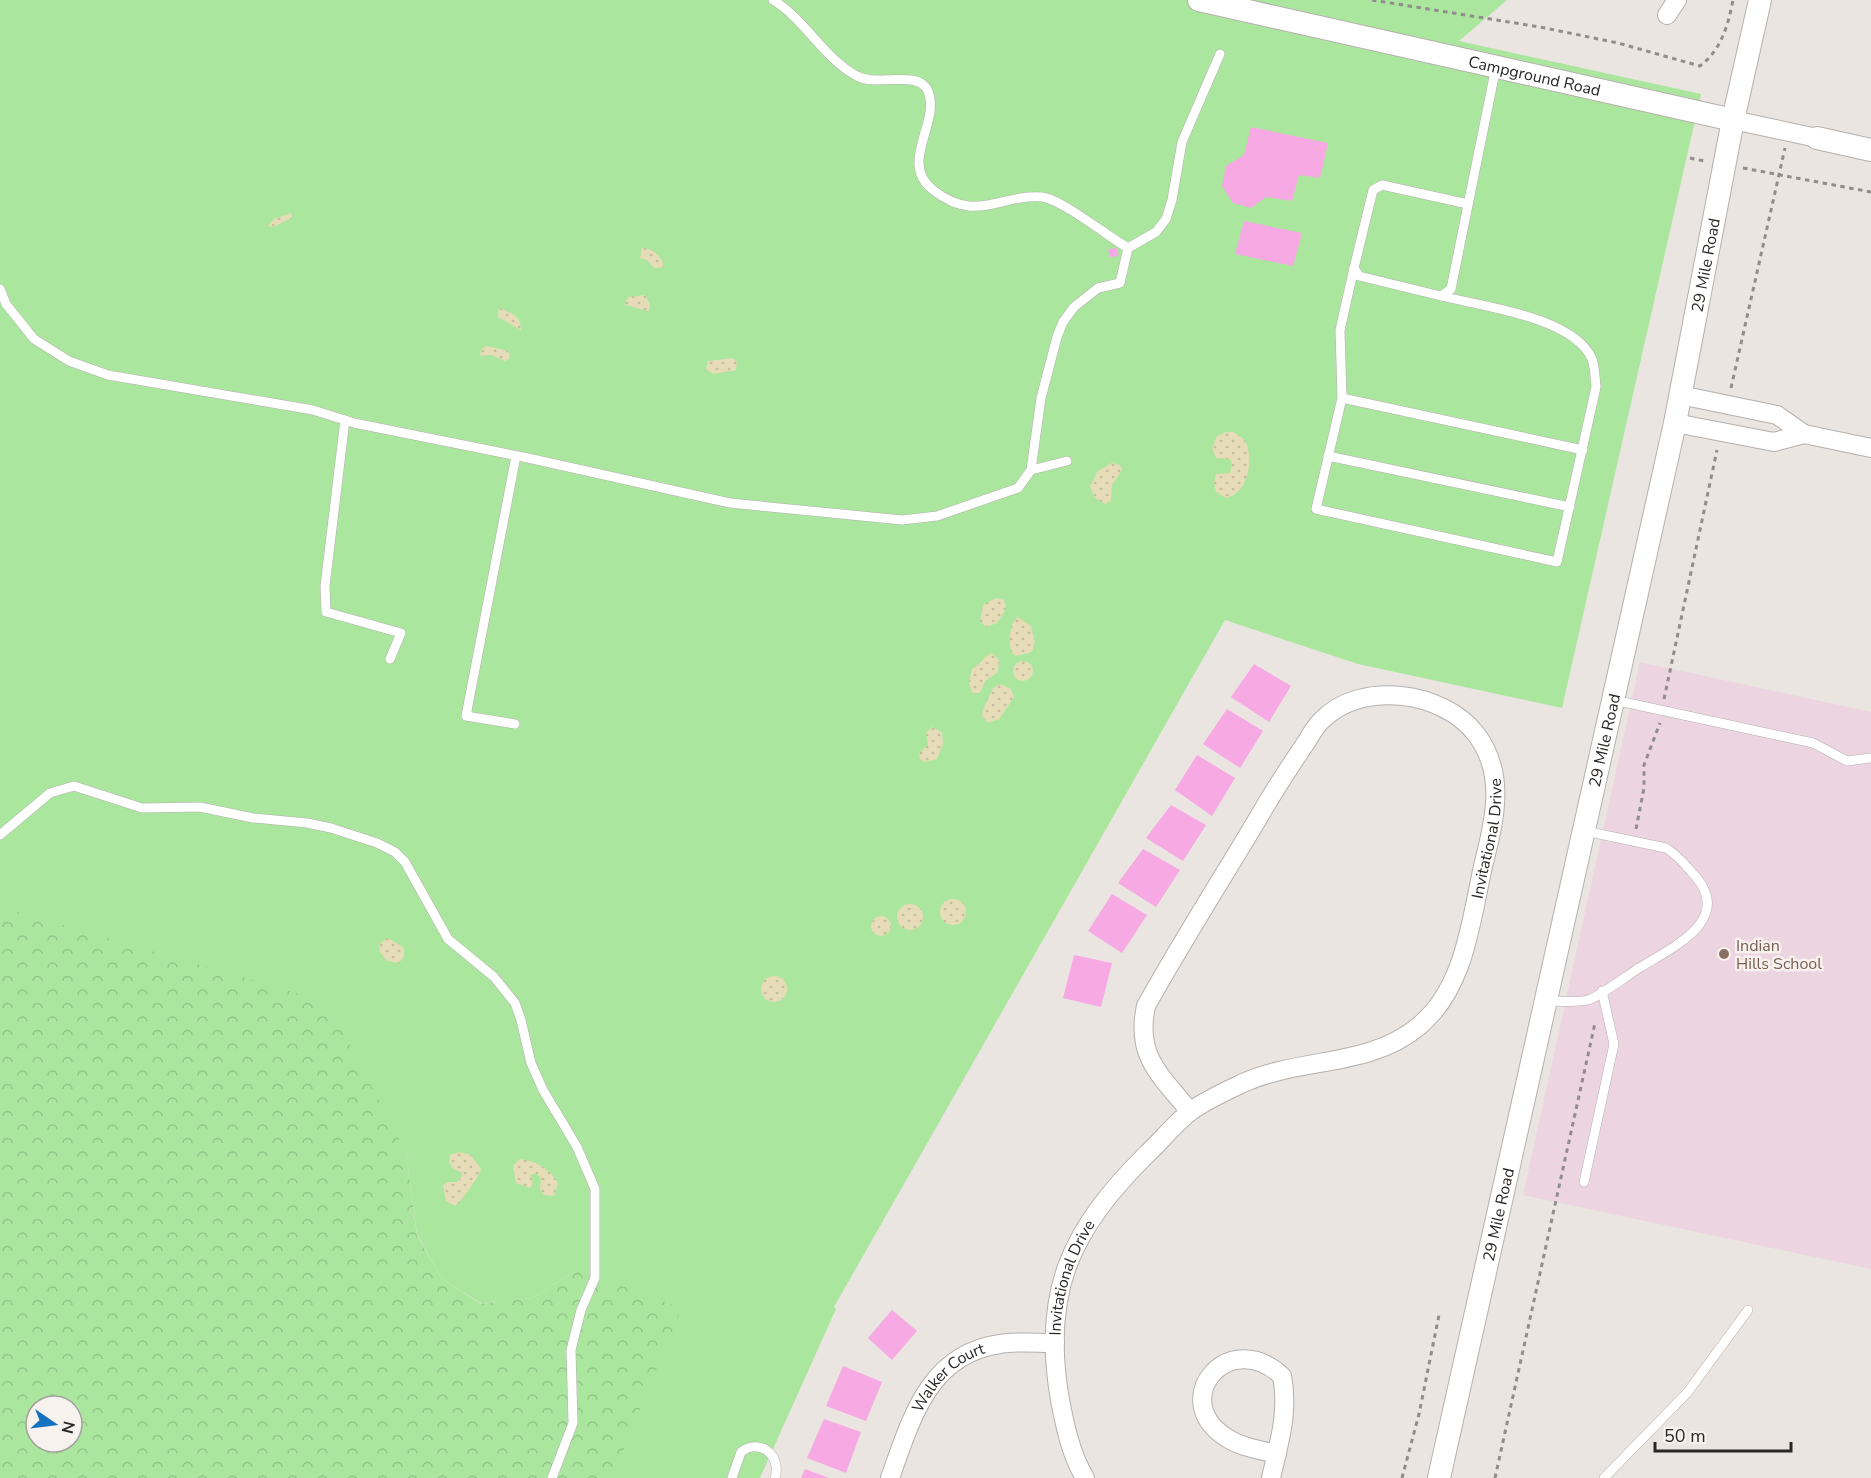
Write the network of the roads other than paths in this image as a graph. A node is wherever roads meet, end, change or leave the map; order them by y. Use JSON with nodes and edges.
{"nodes":[{"id":1,"x":773,"y":0,"type":"edge"},
{"id":2,"x":1199,"y":0,"type":"edge"},
{"id":3,"x":1760,"y":0,"type":"edge"},
{"id":4,"x":1220,"y":54,"type":"dead end"},
{"id":5,"x":1496,"y":67,"type":"junction"},
{"id":6,"x":1733,"y":120,"type":"junction"},
{"id":7,"x":1817,"y":138,"type":"joint"},
{"id":8,"x":1871,"y":150,"type":"edge"},
{"id":9,"x":1468,"y":204,"type":"junction"},
{"id":10,"x":1128,"y":248,"type":"junction"},
{"id":11,"x":1354,"y":267,"type":"junction"},
{"id":12,"x":0,"y":289,"type":"edge"},
{"id":13,"x":1441,"y":296,"type":"junction"},
{"id":14,"x":1680,"y":395,"type":"junction"},
{"id":15,"x":1342,"y":398,"type":"junction"},
{"id":16,"x":345,"y":420,"type":"junction"},
{"id":17,"x":1675,"y":423,"type":"junction"},
{"id":18,"x":1804,"y":434,"type":"junction"},
{"id":19,"x":1871,"y":448,"type":"edge"},
{"id":20,"x":1583,"y":450,"type":"junction"},
{"id":21,"x":516,"y":456,"type":"junction"},
{"id":22,"x":1328,"y":456,"type":"junction"},
{"id":23,"x":1066,"y":461,"type":"dead end"},
{"id":24,"x":1030,"y":470,"type":"junction"},
{"id":25,"x":1570,"y":507,"type":"junction"},
{"id":26,"x":390,"y":659,"type":"dead end"},
{"id":27,"x":1612,"y":700,"type":"junction"},
{"id":28,"x":515,"y":724,"type":"dead end"},
{"id":29,"x":1871,"y":758,"type":"edge"},
{"id":30,"x":1582,"y":831,"type":"junction"},
{"id":31,"x":0,"y":835,"type":"edge"},
{"id":32,"x":1602,"y":991,"type":"junction"},
{"id":33,"x":1544,"y":1001,"type":"junction"},
{"id":34,"x":1190,"y":1112,"type":"junction"},
{"id":35,"x":1584,"y":1182,"type":"dead end"},
{"id":36,"x":1748,"y":1310,"type":"dead end"},
{"id":37,"x":1055,"y":1343,"type":"junction"},
{"id":38,"x":1277,"y":1454,"type":"junction"},
{"id":39,"x":552,"y":1478,"type":"edge"},
{"id":40,"x":732,"y":1478,"type":"edge"},
{"id":41,"x":775,"y":1478,"type":"edge"},
{"id":42,"x":890,"y":1478,"type":"edge"},
{"id":43,"x":1085,"y":1478,"type":"edge"},
{"id":44,"x":1271,"y":1478,"type":"edge"},
{"id":45,"x":1438,"y":1478,"type":"edge"},
{"id":46,"x":1604,"y":1478,"type":"edge"}],
"edges":[{"from":1,"to":10,"type":"lane"},
{"from":2,"to":5,"type":"street","name":"Campground Road"},
{"from":3,"to":6,"type":"street","name":"29 Mile Road"},
{"from":4,"to":10,"type":"lane"},
{"from":5,"to":6,"type":"street","name":"Campground Road"},
{"from":5,"to":9,"type":"lane"},
{"from":6,"to":7,"type":"street","name":"Campground Road"},
{"from":6,"to":14,"type":"street","name":"29 Mile Road"},
{"from":7,"to":8,"type":"street","name":"Campground Road"},
{"from":9,"to":11,"type":"lane"},
{"from":9,"to":13,"type":"lane"},
{"from":10,"to":24,"type":"lane"},
{"from":11,"to":13,"type":"lane"},
{"from":11,"to":15,"type":"lane"},
{"from":12,"to":16,"type":"lane"},
{"from":13,"to":20,"type":"lane"},
{"from":14,"to":17,"type":"street","name":"29 Mile Road"},
{"from":14,"to":18,"type":"street"},
{"from":15,"to":20,"type":"lane"},
{"from":15,"to":22,"type":"lane"},
{"from":16,"to":21,"type":"lane"},
{"from":16,"to":26,"type":"lane"},
{"from":17,"to":18,"type":"street"},
{"from":17,"to":27,"type":"street","name":"29 Mile Road"},
{"from":18,"to":19,"type":"street"},
{"from":20,"to":25,"type":"lane"},
{"from":21,"to":24,"type":"lane"},
{"from":21,"to":28,"type":"lane"},
{"from":22,"to":25,"type":"lane"},
{"from":22,"to":25,"type":"lane"},
{"from":23,"to":24,"type":"lane"},
{"from":27,"to":29,"type":"lane"},
{"from":27,"to":30,"type":"street","name":"29 Mile Road"},
{"from":30,"to":32,"type":"lane"},
{"from":30,"to":33,"type":"street","name":"29 Mile Road"},
{"from":31,"to":39,"type":"lane"},
{"from":32,"to":33,"type":"lane"},
{"from":32,"to":35,"type":"lane"},
{"from":33,"to":45,"type":"street","name":"29 Mile Road"},
{"from":34,"to":34,"type":"street","name":"Invitational Drive"},
{"from":34,"to":37,"type":"street","name":"Invitational Drive"},
{"from":36,"to":46,"type":"lane"},
{"from":37,"to":42,"type":"street","name":"Walker Court"},
{"from":37,"to":43,"type":"street","name":"Invitational Drive"},
{"from":38,"to":38,"type":"street"},
{"from":38,"to":44,"type":"street"},
{"from":40,"to":41,"type":"lane"}]}
